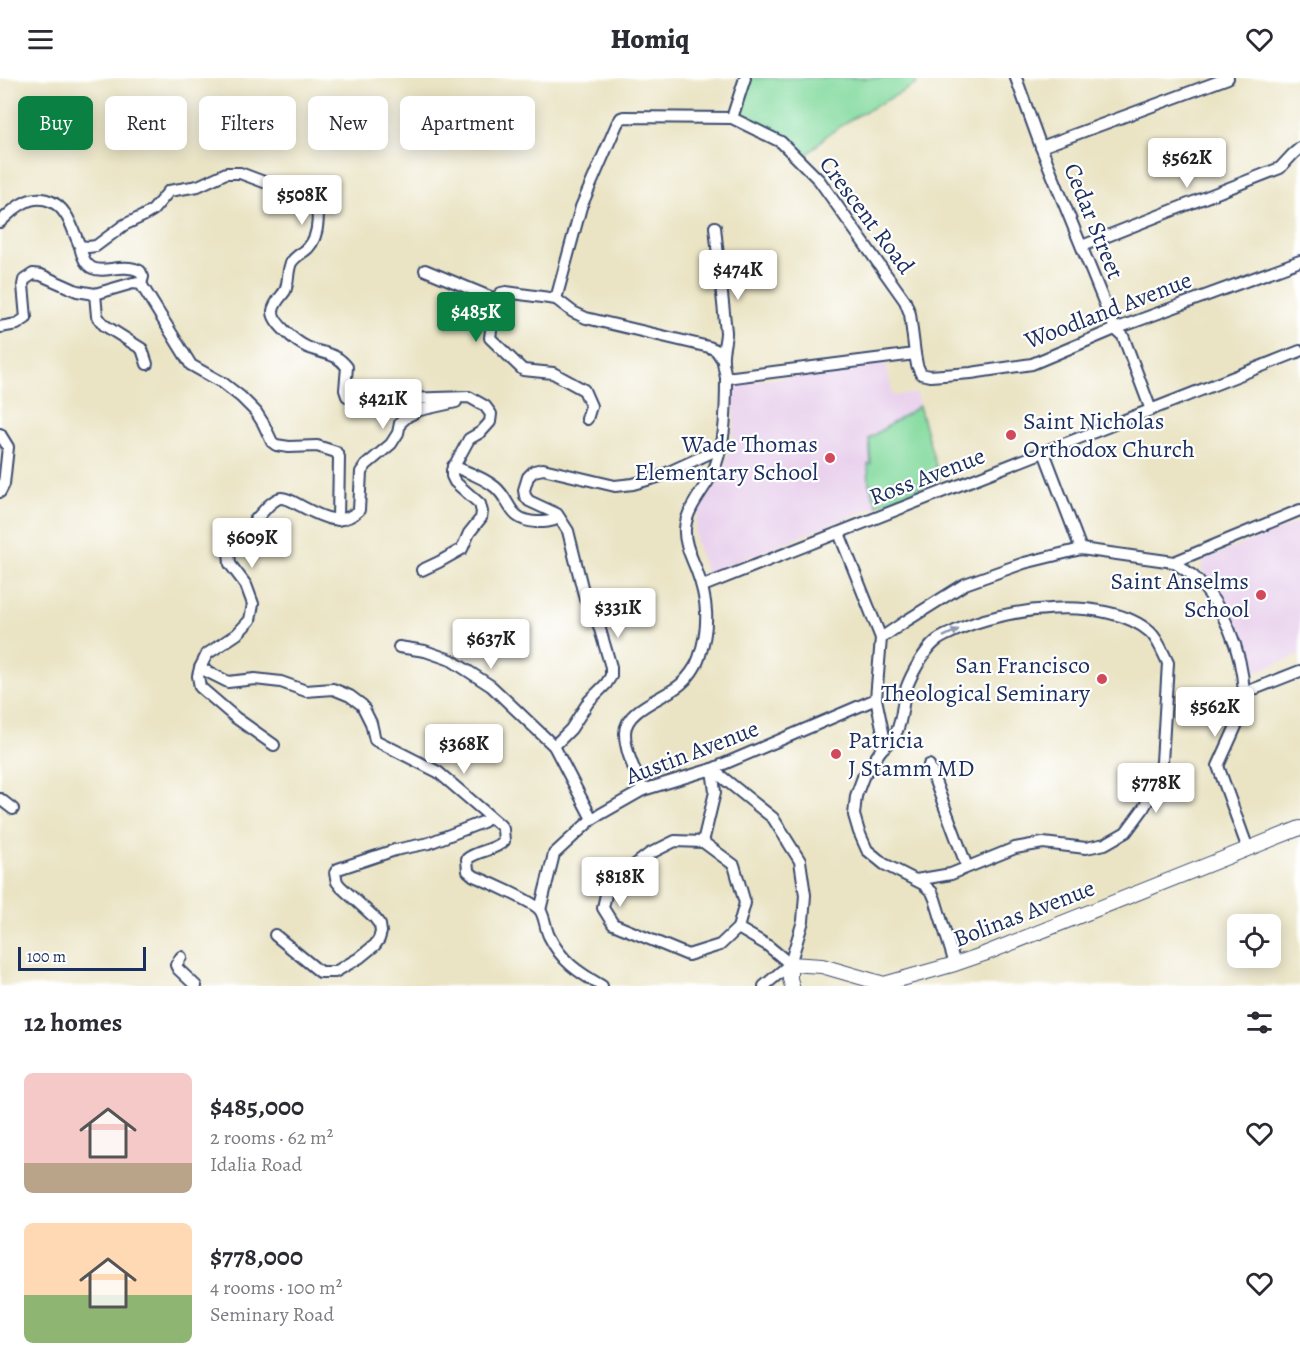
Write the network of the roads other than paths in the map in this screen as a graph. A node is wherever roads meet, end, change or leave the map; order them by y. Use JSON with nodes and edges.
{"nodes":[{"id":1,"x":745,"y":78,"type":"edge"},
{"id":2,"x":1016,"y":78,"type":"edge"},
{"id":3,"x":1228,"y":78,"type":"edge"},
{"id":4,"x":732,"y":118,"type":"junction"},
{"id":5,"x":1041,"y":147,"type":"junction"},
{"id":6,"x":1300,"y":148,"type":"edge"},
{"id":7,"x":0,"y":222,"type":"edge"},
{"id":8,"x":715,"y":227,"type":"dead end"},
{"id":9,"x":80,"y":246,"type":"junction"},
{"id":10,"x":1082,"y":246,"type":"junction"},
{"id":11,"x":1300,"y":261,"type":"edge"},
{"id":12,"x":425,"y":270,"type":"dead end"},
{"id":13,"x":141,"y":284,"type":"junction"},
{"id":14,"x":95,"y":294,"type":"junction"},
{"id":15,"x":495,"y":299,"type":"junction"},
{"id":16,"x":556,"y":299,"type":"junction"},
{"id":17,"x":0,"y":327,"type":"edge"},
{"id":18,"x":1115,"y":329,"type":"junction"},
{"id":19,"x":1300,"y":351,"type":"edge"},
{"id":20,"x":915,"y":354,"type":"junction"},
{"id":21,"x":722,"y":359,"type":"junction"},
{"id":22,"x":147,"y":364,"type":"dead end"},
{"id":23,"x":726,"y":378,"type":"junction"},
{"id":24,"x":469,"y":397,"type":"junction"},
{"id":25,"x":1151,"y":410,"type":"junction"},
{"id":26,"x":587,"y":419,"type":"dead end"},
{"id":27,"x":0,"y":434,"type":"edge"},
{"id":28,"x":721,"y":448,"type":"junction"},
{"id":29,"x":1044,"y":452,"type":"junction"},
{"id":30,"x":453,"y":466,"type":"junction"},
{"id":31,"x":0,"y":492,"type":"edge"},
{"id":32,"x":1300,"y":510,"type":"edge"},
{"id":33,"x":558,"y":518,"type":"junction"},
{"id":34,"x":338,"y":520,"type":"junction"},
{"id":35,"x":839,"y":533,"type":"junction"},
{"id":36,"x":1081,"y":549,"type":"junction"},
{"id":37,"x":1174,"y":562,"type":"junction"},
{"id":38,"x":422,"y":570,"type":"dead end"},
{"id":39,"x":702,"y":586,"type":"junction"},
{"id":40,"x":881,"y":638,"type":"junction"},
{"id":41,"x":399,"y":647,"type":"dead end"},
{"id":42,"x":200,"y":668,"type":"junction"},
{"id":43,"x":1300,"y":671,"type":"edge"},
{"id":44,"x":1244,"y":693,"type":"junction"},
{"id":45,"x":876,"y":699,"type":"junction"},
{"id":46,"x":900,"y":721,"type":"junction"},
{"id":47,"x":882,"y":725,"type":"junction"},
{"id":48,"x":274,"y":745,"type":"dead end"},
{"id":49,"x":554,"y":746,"type":"junction"},
{"id":50,"x":881,"y":750,"type":"junction"},
{"id":51,"x":929,"y":765,"type":"dead end"},
{"id":52,"x":712,"y":769,"type":"junction"},
{"id":53,"x":643,"y":790,"type":"junction"},
{"id":54,"x":0,"y":800,"type":"edge"},
{"id":55,"x":13,"y":808,"type":"dead end"},
{"id":56,"x":490,"y":817,"type":"junction"},
{"id":57,"x":592,"y":819,"type":"junction"},
{"id":58,"x":1300,"y":828,"type":"edge"},
{"id":59,"x":703,"y":842,"type":"junction"},
{"id":60,"x":1248,"y":849,"type":"junction"},
{"id":61,"x":967,"y":867,"type":"junction"},
{"id":62,"x":951,"y":874,"type":"junction"},
{"id":63,"x":916,"y":880,"type":"junction"},
{"id":64,"x":935,"y":899,"type":"junction"},
{"id":65,"x":540,"y":910,"type":"junction"},
{"id":66,"x":738,"y":928,"type":"junction"},
{"id":67,"x":275,"y":935,"type":"dead end"},
{"id":68,"x":181,"y":957,"type":"dead end"},
{"id":69,"x":790,"y":964,"type":"junction"},
{"id":70,"x":955,"y":964,"type":"junction"},
{"id":71,"x":196,"y":986,"type":"edge"},
{"id":72,"x":602,"y":986,"type":"edge"},
{"id":73,"x":764,"y":986,"type":"edge"},
{"id":74,"x":792,"y":986,"type":"edge"}],
"edges":[{"from":1,"to":4,"type":"street"},
{"from":2,"to":5,"type":"street","name":"Cedar Street"},
{"from":3,"to":5,"type":"street"},
{"from":4,"to":16,"type":"street","name":"Crescent Road"},
{"from":4,"to":20,"type":"street","name":"Crescent Road"},
{"from":5,"to":10,"type":"street","name":"Cedar Street"},
{"from":6,"to":10,"type":"street"},
{"from":7,"to":9,"type":"street"},
{"from":8,"to":21,"type":"street"},
{"from":9,"to":13,"type":"street"},
{"from":9,"to":24,"type":"street"},
{"from":10,"to":18,"type":"street","name":"Cedar Street"},
{"from":11,"to":18,"type":"street","name":"Woodland Avenue"},
{"from":12,"to":15,"type":"street"},
{"from":13,"to":14,"type":"street"},
{"from":13,"to":34,"type":"street"},
{"from":14,"to":17,"type":"street"},
{"from":14,"to":22,"type":"street"},
{"from":15,"to":16,"type":"street"},
{"from":15,"to":26,"type":"street"},
{"from":16,"to":21,"type":"street"},
{"from":18,"to":20,"type":"street","name":"Woodland Avenue"},
{"from":18,"to":25,"type":"street","name":"Cedar Street"},
{"from":19,"to":25,"type":"street","name":"Ross Avenue"},
{"from":20,"to":23,"type":"street"},
{"from":21,"to":23,"type":"street"},
{"from":23,"to":28,"type":"street"},
{"from":24,"to":30,"type":"street"},
{"from":24,"to":34,"type":"street"},
{"from":25,"to":29,"type":"street","name":"Ross Avenue"},
{"from":27,"to":31,"type":"street"},
{"from":28,"to":33,"type":"street"},
{"from":28,"to":39,"type":"street"},
{"from":29,"to":35,"type":"street","name":"Ross Avenue"},
{"from":29,"to":36,"type":"street"},
{"from":30,"to":33,"type":"street"},
{"from":30,"to":38,"type":"street"},
{"from":32,"to":37,"type":"street"},
{"from":33,"to":49,"type":"street"},
{"from":34,"to":42,"type":"street"},
{"from":35,"to":39,"type":"street","name":"Ross Avenue"},
{"from":35,"to":40,"type":"street"},
{"from":36,"to":37,"type":"street"},
{"from":36,"to":40,"type":"street"},
{"from":37,"to":44,"type":"street"},
{"from":39,"to":53,"type":"street"},
{"from":40,"to":45,"type":"street"},
{"from":41,"to":49,"type":"street"},
{"from":42,"to":48,"type":"street"},
{"from":42,"to":56,"type":"street"},
{"from":43,"to":44,"type":"street"},
{"from":44,"to":60,"type":"street"},
{"from":45,"to":47,"type":"street"},
{"from":45,"to":52,"type":"street","name":"Austin Avenue"},
{"from":46,"to":47,"type":"street"},
{"from":46,"to":50,"type":"street"},
{"from":46,"to":61,"type":"street","one_way":true},
{"from":47,"to":50,"type":"street"},
{"from":49,"to":57,"type":"street"},
{"from":50,"to":63,"type":"street"},
{"from":51,"to":61,"type":"street"},
{"from":52,"to":53,"type":"street","name":"Austin Avenue"},
{"from":52,"to":59,"type":"street"},
{"from":52,"to":69,"type":"street"},
{"from":53,"to":57,"type":"street","name":"Austin Avenue"},
{"from":54,"to":55,"type":"street"},
{"from":56,"to":65,"type":"street"},
{"from":56,"to":67,"type":"street"},
{"from":57,"to":65,"type":"street","name":"Austin Avenue"},
{"from":58,"to":60,"type":"street","name":"Bolinas Avenue"},
{"from":59,"to":66,"type":"street"},
{"from":59,"to":66,"type":"street"},
{"from":60,"to":70,"type":"street","name":"Bolinas Avenue"},
{"from":61,"to":62,"type":"street"},
{"from":62,"to":63,"type":"street"},
{"from":62,"to":64,"type":"street"},
{"from":63,"to":64,"type":"street"},
{"from":64,"to":70,"type":"street"},
{"from":65,"to":72,"type":"street"},
{"from":66,"to":69,"type":"street"},
{"from":68,"to":71,"type":"street"},
{"from":69,"to":70,"type":"street","name":"Bolinas Avenue"},
{"from":69,"to":73,"type":"street"},
{"from":69,"to":74,"type":"street"}]}
